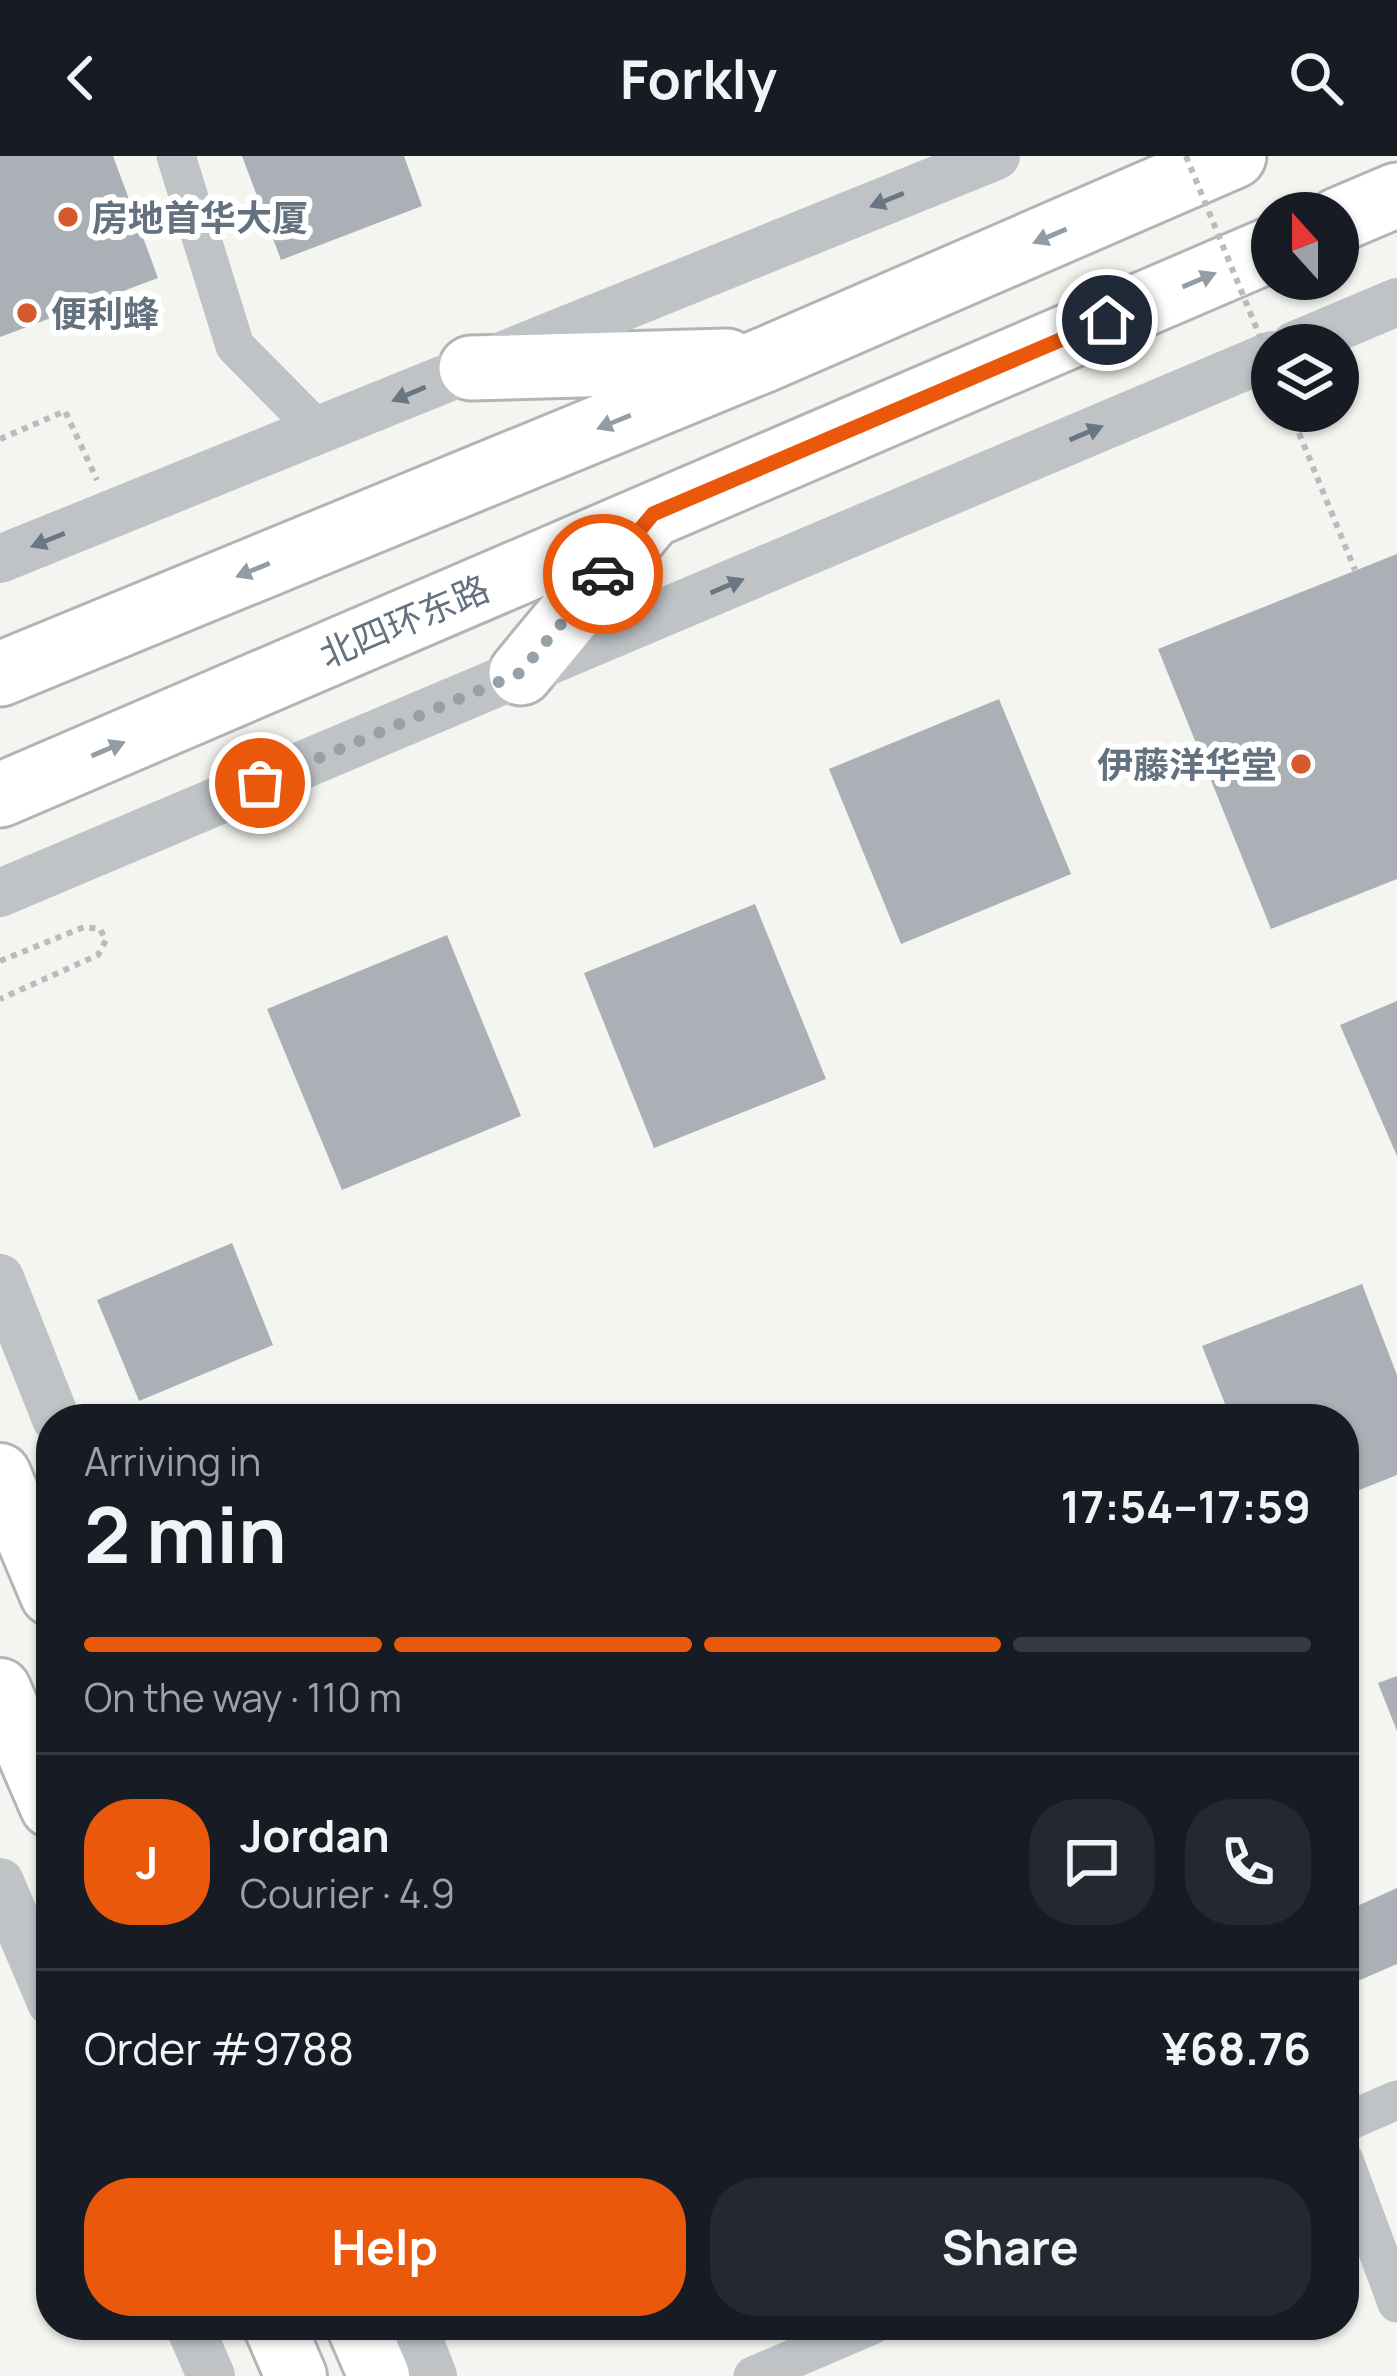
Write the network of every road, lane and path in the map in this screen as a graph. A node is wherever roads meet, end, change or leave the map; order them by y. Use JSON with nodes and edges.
{"nodes":[{"id":1,"x":176,"y":156,"type":"edge"},
{"id":2,"x":1186,"y":156,"type":"edge"},
{"id":3,"x":1234,"y":156,"type":"edge"},
{"id":4,"x":984,"y":158,"type":"edge"},
{"id":5,"x":1397,"y":195,"type":"edge"},
{"id":6,"x":1359,"y":211,"type":"edge"},
{"id":7,"x":1251,"y":257,"type":"edge"},
{"id":8,"x":1397,"y":302,"type":"edge"},
{"id":9,"x":1255,"y":324,"type":"edge"},
{"id":10,"x":1345,"y":324,"type":"edge"},
{"id":11,"x":764,"y":360,"type":"junction"},
{"id":12,"x":1251,"y":364,"type":"edge"},
{"id":13,"x":471,"y":368,"type":"junction"},
{"id":14,"x":320,"y":431,"type":"junction"},
{"id":15,"x":1299,"y":432,"type":"edge"},
{"id":16,"x":0,"y":439,"type":"edge"},
{"id":17,"x":113,"y":514,"type":"junction"},
{"id":18,"x":653,"y":514,"type":"junction"},
{"id":19,"x":0,"y":560,"type":"edge"},
{"id":20,"x":1355,"y":570,"type":"dead end"},
{"id":21,"x":520,"y":673,"type":"junction"},
{"id":22,"x":0,"y":674,"type":"edge"},
{"id":23,"x":0,"y":795,"type":"edge"},
{"id":24,"x":0,"y":893,"type":"edge"},
{"id":25,"x":0,"y":961,"type":"edge"},
{"id":26,"x":0,"y":999,"type":"edge"},
{"id":27,"x":0,"y":1278,"type":"edge"},
{"id":28,"x":50,"y":1404,"type":"edge"},
{"id":29,"x":0,"y":1474,"type":"edge"},
{"id":30,"x":36,"y":1559,"type":"edge"},
{"id":31,"x":0,"y":1689,"type":"edge"},
{"id":32,"x":36,"y":1772,"type":"edge"},
{"id":33,"x":0,"y":1882,"type":"edge"},
{"id":34,"x":36,"y":1967,"type":"edge"},
{"id":35,"x":1397,"y":2100,"type":"edge"},
{"id":36,"x":1359,"y":2116,"type":"edge"},
{"id":37,"x":1359,"y":2200,"type":"edge"},
{"id":38,"x":1397,"y":2303,"type":"edge"},
{"id":39,"x":195,"y":2340,"type":"edge"},
{"id":40,"x":280,"y":2340,"type":"edge"},
{"id":41,"x":363,"y":2340,"type":"edge"},
{"id":42,"x":418,"y":2340,"type":"edge"},
{"id":43,"x":837,"y":2340,"type":"edge"},
{"id":44,"x":211,"y":2376,"type":"edge"},
{"id":45,"x":296,"y":2376,"type":"edge"},
{"id":46,"x":379,"y":2376,"type":"edge"},
{"id":47,"x":433,"y":2376,"type":"edge"},
{"id":48,"x":753,"y":2376,"type":"edge"}],
"edges":[{"from":1,"to":14,"type":"street"},
{"from":2,"to":9,"type":"path","bridge":true},
{"from":3,"to":11,"type":"highway","one_way":true},
{"from":4,"to":13,"type":"street","one_way":true},
{"from":5,"to":6,"type":"highway"},
{"from":18,"to":7,"type":"highway","name":"北四环东路","one_way":true},
{"from":8,"to":10,"type":"street"},
{"from":11,"to":13,"type":"highway"},
{"from":11,"to":22,"type":"highway","one_way":true},
{"from":21,"to":12,"type":"street","one_way":true},
{"from":13,"to":14,"type":"street","one_way":true},
{"from":14,"to":17,"type":"street"},
{"from":15,"to":20,"type":"path"},
{"from":16,"to":17,"type":"path"},
{"from":17,"to":19,"type":"street","one_way":true},
{"from":18,"to":21,"type":"highway"},
{"from":23,"to":18,"type":"highway","name":"北四环东路","one_way":true},
{"from":21,"to":24,"type":"street"},
{"from":25,"to":26,"type":"path"},
{"from":27,"to":28,"type":"street"},
{"from":29,"to":30,"type":"main road"},
{"from":31,"to":32,"type":"main road"},
{"from":33,"to":34,"type":"street"},
{"from":35,"to":36,"type":"street"},
{"from":37,"to":38,"type":"street"},
{"from":39,"to":44,"type":"street"},
{"from":40,"to":45,"type":"main road"},
{"from":41,"to":46,"type":"main road"},
{"from":42,"to":47,"type":"street"},
{"from":43,"to":48,"type":"street"}]}
